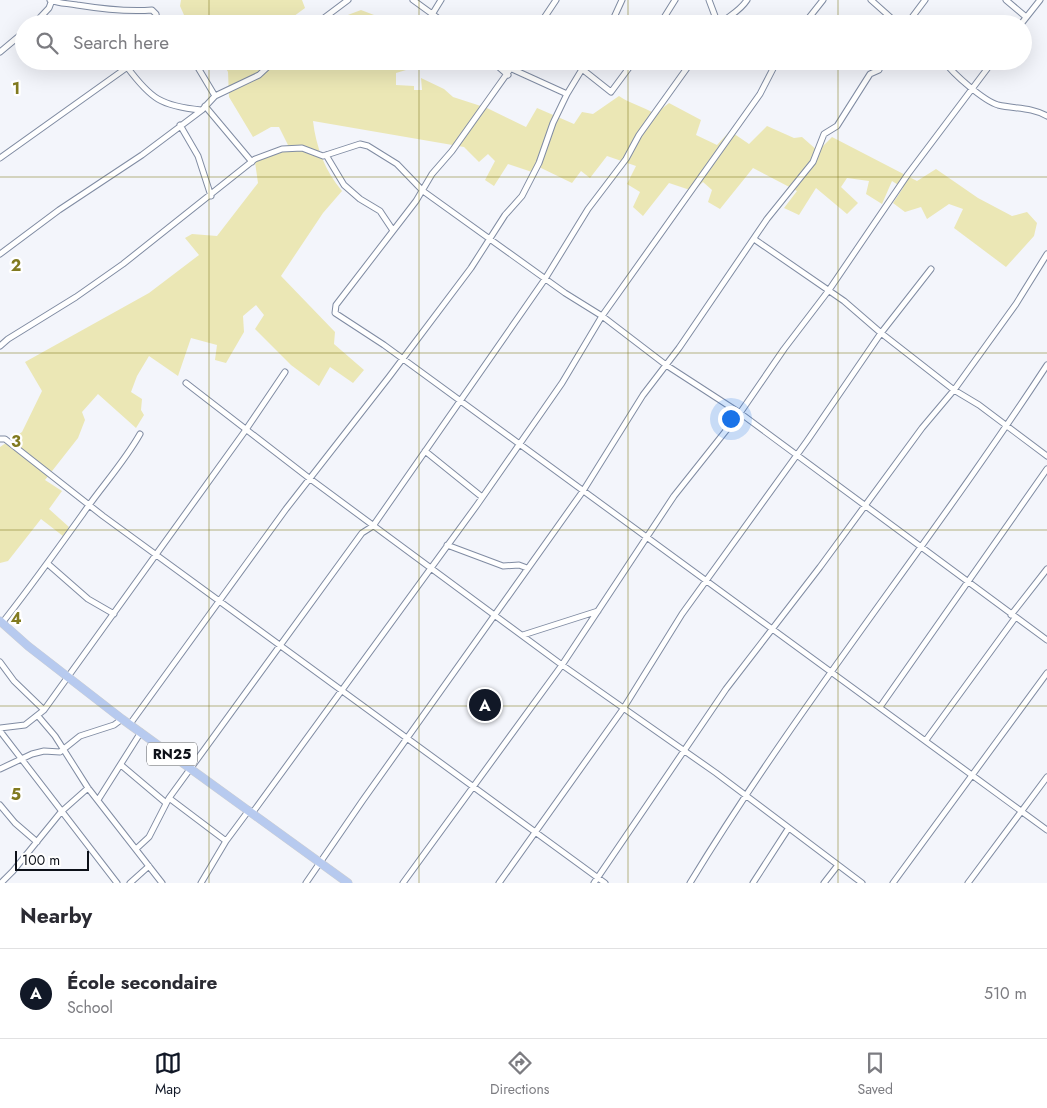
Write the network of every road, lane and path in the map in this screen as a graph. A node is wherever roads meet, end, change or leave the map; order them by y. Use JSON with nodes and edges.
{"nodes":[{"id":1,"x":51,"y":0,"type":"edge"},
{"id":2,"x":348,"y":0,"type":"edge"},
{"id":3,"x":413,"y":0,"type":"edge"},
{"id":4,"x":441,"y":0,"type":"edge"},
{"id":5,"x":556,"y":0,"type":"edge"},
{"id":6,"x":622,"y":0,"type":"edge"},
{"id":7,"x":676,"y":0,"type":"edge"},
{"id":8,"x":709,"y":0,"type":"edge"},
{"id":9,"x":747,"y":0,"type":"edge"},
{"id":10,"x":823,"y":0,"type":"edge"},
{"id":11,"x":871,"y":0,"type":"edge"},
{"id":12,"x":925,"y":0,"type":"edge"},
{"id":13,"x":1006,"y":0,"type":"edge"},
{"id":14,"x":1040,"y":0,"type":"edge"},
{"id":15,"x":433,"y":13,"type":"junction"},
{"id":16,"x":42,"y":15,"type":"edge"},
{"id":17,"x":156,"y":15,"type":"edge"},
{"id":18,"x":328,"y":15,"type":"edge"},
{"id":19,"x":435,"y":15,"type":"edge"},
{"id":20,"x":546,"y":15,"type":"edge"},
{"id":21,"x":615,"y":15,"type":"edge"},
{"id":22,"x":666,"y":15,"type":"edge"},
{"id":23,"x":716,"y":15,"type":"edge"},
{"id":24,"x":732,"y":15,"type":"edge"},
{"id":25,"x":811,"y":15,"type":"edge"},
{"id":26,"x":888,"y":15,"type":"edge"},
{"id":27,"x":914,"y":15,"type":"edge"},
{"id":28,"x":1024,"y":15,"type":"edge"},
{"id":29,"x":1028,"y":15,"type":"edge"},
{"id":30,"x":15,"y":40,"type":"edge"},
{"id":31,"x":0,"y":52,"type":"edge"},
{"id":32,"x":123,"y":70,"type":"edge"},
{"id":33,"x":129,"y":70,"type":"edge"},
{"id":34,"x":199,"y":70,"type":"edge"},
{"id":35,"x":264,"y":70,"type":"edge"},
{"id":36,"x":503,"y":70,"type":"edge"},
{"id":37,"x":511,"y":70,"type":"edge"},
{"id":38,"x":514,"y":70,"type":"edge"},
{"id":39,"x":581,"y":70,"type":"edge"},
{"id":40,"x":583,"y":70,"type":"edge"},
{"id":41,"x":627,"y":70,"type":"edge"},
{"id":42,"x":685,"y":70,"type":"edge"},
{"id":43,"x":771,"y":70,"type":"edge"},
{"id":44,"x":879,"y":70,"type":"edge"},
{"id":45,"x":951,"y":70,"type":"edge"},
{"id":46,"x":987,"y":70,"type":"edge"},
{"id":47,"x":508,"y":74,"type":"junction"},
{"id":48,"x":974,"y":88,"type":"junction"},
{"id":49,"x":567,"y":94,"type":"junction"},
{"id":50,"x":215,"y":96,"type":"junction"},
{"id":51,"x":203,"y":108,"type":"junction"},
{"id":52,"x":1047,"y":116,"type":"edge"},
{"id":53,"x":180,"y":125,"type":"junction"},
{"id":54,"x":326,"y":155,"type":"junction"},
{"id":55,"x":0,"y":158,"type":"edge"},
{"id":56,"x":252,"y":162,"type":"junction"},
{"id":57,"x":423,"y":191,"type":"junction"},
{"id":58,"x":211,"y":196,"type":"junction"},
{"id":59,"x":392,"y":229,"type":"junction"},
{"id":60,"x":490,"y":239,"type":"junction"},
{"id":61,"x":754,"y":239,"type":"junction"},
{"id":62,"x":0,"y":254,"type":"edge"},
{"id":63,"x":1047,"y":254,"type":"edge"},
{"id":64,"x":930,"y":269,"type":"dead end"},
{"id":65,"x":545,"y":279,"type":"junction"},
{"id":66,"x":829,"y":290,"type":"junction"},
{"id":67,"x":602,"y":316,"type":"junction"},
{"id":68,"x":881,"y":334,"type":"junction"},
{"id":69,"x":0,"y":346,"type":"edge"},
{"id":70,"x":401,"y":359,"type":"junction"},
{"id":71,"x":666,"y":365,"type":"junction"},
{"id":72,"x":1047,"y":365,"type":"edge"},
{"id":73,"x":285,"y":372,"type":"dead end"},
{"id":74,"x":186,"y":383,"type":"dead end"},
{"id":75,"x":954,"y":390,"type":"junction"},
{"id":76,"x":459,"y":401,"type":"junction"},
{"id":77,"x":740,"y":413,"type":"junction"},
{"id":78,"x":1006,"y":426,"type":"junction"},
{"id":79,"x":245,"y":431,"type":"junction"},
{"id":80,"x":140,"y":434,"type":"dead end"},
{"id":81,"x":0,"y":439,"type":"edge"},
{"id":82,"x":518,"y":443,"type":"junction"},
{"id":83,"x":425,"y":451,"type":"junction"},
{"id":84,"x":796,"y":455,"type":"junction"},
{"id":85,"x":1047,"y":456,"type":"edge"},
{"id":86,"x":1047,"y":469,"type":"edge"},
{"id":87,"x":309,"y":478,"type":"junction"},
{"id":88,"x":583,"y":491,"type":"junction"},
{"id":89,"x":482,"y":497,"type":"junction"},
{"id":90,"x":865,"y":504,"type":"junction"},
{"id":91,"x":88,"y":506,"type":"junction"},
{"id":92,"x":373,"y":526,"type":"junction"},
{"id":93,"x":647,"y":538,"type":"junction"},
{"id":94,"x":447,"y":545,"type":"junction"},
{"id":95,"x":922,"y":548,"type":"junction"},
{"id":96,"x":155,"y":553,"type":"junction"},
{"id":97,"x":48,"y":564,"type":"junction"},
{"id":98,"x":431,"y":567,"type":"junction"},
{"id":99,"x":527,"y":568,"type":"junction"},
{"id":100,"x":1047,"y":569,"type":"edge"},
{"id":101,"x":706,"y":581,"type":"junction"},
{"id":102,"x":967,"y":582,"type":"junction"},
{"id":103,"x":219,"y":601,"type":"junction"},
{"id":104,"x":598,"y":611,"type":"junction"},
{"id":105,"x":114,"y":614,"type":"junction"},
{"id":106,"x":495,"y":615,"type":"junction"},
{"id":107,"x":1013,"y":617,"type":"junction"},
{"id":108,"x":1,"y":622,"type":"edge"},
{"id":109,"x":773,"y":628,"type":"junction"},
{"id":110,"x":523,"y":635,"type":"junction"},
{"id":111,"x":1047,"y":640,"type":"edge"},
{"id":112,"x":281,"y":645,"type":"junction"},
{"id":113,"x":0,"y":662,"type":"edge"},
{"id":114,"x":562,"y":665,"type":"junction"},
{"id":115,"x":832,"y":672,"type":"junction"},
{"id":116,"x":1047,"y":673,"type":"edge"},
{"id":117,"x":67,"y":675,"type":"junction"},
{"id":118,"x":344,"y":690,"type":"junction"},
{"id":119,"x":880,"y":707,"type":"junction"},
{"id":120,"x":623,"y":709,"type":"junction"},
{"id":121,"x":44,"y":710,"type":"junction"},
{"id":122,"x":38,"y":716,"type":"junction"},
{"id":123,"x":122,"y":719,"type":"junction"},
{"id":124,"x":130,"y":724,"type":"junction"},
{"id":125,"x":0,"y":729,"type":"edge"},
{"id":126,"x":141,"y":732,"type":"junction"},
{"id":127,"x":407,"y":738,"type":"junction"},
{"id":128,"x":926,"y":740,"type":"junction"},
{"id":129,"x":63,"y":750,"type":"junction"},
{"id":130,"x":684,"y":752,"type":"junction"},
{"id":131,"x":20,"y":760,"type":"junction"},
{"id":132,"x":121,"y":765,"type":"junction"},
{"id":133,"x":192,"y":768,"type":"junction"},
{"id":134,"x":0,"y":769,"type":"edge"},
{"id":135,"x":971,"y":775,"type":"junction"},
{"id":136,"x":1047,"y":777,"type":"edge"},
{"id":137,"x":473,"y":785,"type":"junction"},
{"id":138,"x":88,"y":788,"type":"junction"},
{"id":139,"x":745,"y":796,"type":"junction"},
{"id":140,"x":98,"y":800,"type":"junction"},
{"id":141,"x":168,"y":800,"type":"junction"},
{"id":142,"x":0,"y":805,"type":"edge"},
{"id":143,"x":251,"y":811,"type":"junction"},
{"id":144,"x":61,"y":812,"type":"junction"},
{"id":145,"x":1022,"y":812,"type":"junction"},
{"id":146,"x":788,"y":829,"type":"junction"},
{"id":147,"x":535,"y":830,"type":"junction"},
{"id":148,"x":1047,"y":830,"type":"edge"},
{"id":149,"x":226,"y":841,"type":"junction"},
{"id":150,"x":37,"y":842,"type":"junction"},
{"id":151,"x":136,"y":849,"type":"junction"},
{"id":152,"x":320,"y":862,"type":"junction"},
{"id":153,"x":838,"y":864,"type":"junction"},
{"id":154,"x":149,"y":866,"type":"junction"},
{"id":155,"x":598,"y":878,"type":"junction"},
{"id":156,"x":203,"y":881,"type":"edge"},
{"id":157,"x":0,"y":883,"type":"edge"},
{"id":158,"x":116,"y":883,"type":"edge"},
{"id":159,"x":130,"y":883,"type":"edge"},
{"id":160,"x":162,"y":883,"type":"edge"},
{"id":161,"x":210,"y":883,"type":"edge"},
{"id":162,"x":306,"y":883,"type":"edge"},
{"id":163,"x":348,"y":883,"type":"edge"},
{"id":164,"x":403,"y":883,"type":"edge"},
{"id":165,"x":499,"y":883,"type":"edge"},
{"id":166,"x":594,"y":883,"type":"edge"},
{"id":167,"x":605,"y":883,"type":"edge"},
{"id":168,"x":690,"y":883,"type":"edge"},
{"id":169,"x":753,"y":883,"type":"edge"},
{"id":170,"x":824,"y":883,"type":"edge"},
{"id":171,"x":862,"y":883,"type":"edge"},
{"id":172,"x":893,"y":883,"type":"edge"},
{"id":173,"x":968,"y":883,"type":"edge"}],
"edges":[{"from":1,"to":16,"type":"street"},
{"from":1,"to":17,"type":"street"},
{"from":2,"to":18,"type":"street"},
{"from":3,"to":15,"type":"street"},
{"from":4,"to":15,"type":"street"},
{"from":5,"to":20,"type":"street"},
{"from":6,"to":21,"type":"street"},
{"from":7,"to":22,"type":"street"},
{"from":8,"to":23,"type":"street"},
{"from":9,"to":24,"type":"street"},
{"from":10,"to":25,"type":"street"},
{"from":11,"to":26,"type":"street"},
{"from":12,"to":27,"type":"street"},
{"from":13,"to":28,"type":"street"},
{"from":14,"to":29,"type":"street"},
{"from":15,"to":19,"type":"street"},
{"from":30,"to":31,"type":"street"},
{"from":32,"to":55,"type":"street"},
{"from":33,"to":51,"type":"street"},
{"from":34,"to":50,"type":"street"},
{"from":35,"to":50,"type":"street"},
{"from":36,"to":47,"type":"street"},
{"from":37,"to":47,"type":"street"},
{"from":38,"to":49,"type":"street"},
{"from":39,"to":49,"type":"street"},
{"from":40,"to":41,"type":"street"},
{"from":42,"to":65,"type":"street"},
{"from":43,"to":67,"type":"street"},
{"from":44,"to":61,"type":"street"},
{"from":45,"to":48,"type":"street"},
{"from":46,"to":48,"type":"street"},
{"from":47,"to":57,"type":"street"},
{"from":48,"to":52,"type":"street"},
{"from":48,"to":66,"type":"street"},
{"from":49,"to":60,"type":"street"},
{"from":50,"to":51,"type":"street"},
{"from":51,"to":53,"type":"street"},
{"from":51,"to":56,"type":"street"},
{"from":53,"to":58,"type":"street"},
{"from":53,"to":62,"type":"street"},
{"from":54,"to":56,"type":"street"},
{"from":54,"to":57,"type":"street"},
{"from":54,"to":59,"type":"street"},
{"from":56,"to":58,"type":"street"},
{"from":57,"to":59,"type":"street"},
{"from":57,"to":60,"type":"street"},
{"from":58,"to":69,"type":"street"},
{"from":59,"to":70,"type":"street"},
{"from":60,"to":65,"type":"street"},
{"from":60,"to":70,"type":"street"},
{"from":61,"to":66,"type":"street"},
{"from":61,"to":71,"type":"street"},
{"from":63,"to":75,"type":"street"},
{"from":64,"to":68,"type":"street"},
{"from":65,"to":67,"type":"street"},
{"from":65,"to":76,"type":"street"},
{"from":66,"to":68,"type":"street"},
{"from":66,"to":77,"type":"street"},
{"from":67,"to":71,"type":"street"},
{"from":67,"to":82,"type":"street"},
{"from":68,"to":75,"type":"street"},
{"from":68,"to":84,"type":"street"},
{"from":70,"to":76,"type":"street"},
{"from":70,"to":87,"type":"street"},
{"from":71,"to":77,"type":"street"},
{"from":71,"to":88,"type":"street"},
{"from":72,"to":78,"type":"street"},
{"from":73,"to":79,"type":"street"},
{"from":74,"to":79,"type":"street"},
{"from":75,"to":78,"type":"street"},
{"from":75,"to":90,"type":"street"},
{"from":76,"to":82,"type":"street"},
{"from":76,"to":83,"type":"street"},
{"from":77,"to":84,"type":"street"},
{"from":77,"to":93,"type":"street"},
{"from":78,"to":85,"type":"street"},
{"from":78,"to":95,"type":"street"},
{"from":79,"to":87,"type":"street"},
{"from":79,"to":96,"type":"street"},
{"from":80,"to":91,"type":"street"},
{"from":81,"to":91,"type":"street"},
{"from":82,"to":88,"type":"street"},
{"from":82,"to":89,"type":"street"},
{"from":83,"to":89,"type":"street"},
{"from":83,"to":92,"type":"street"},
{"from":84,"to":90,"type":"street"},
{"from":84,"to":101,"type":"street"},
{"from":86,"to":102,"type":"street"},
{"from":87,"to":92,"type":"street"},
{"from":87,"to":103,"type":"street"},
{"from":88,"to":93,"type":"street"},
{"from":88,"to":99,"type":"street"},
{"from":89,"to":94,"type":"street"},
{"from":90,"to":95,"type":"street"},
{"from":90,"to":109,"type":"street"},
{"from":91,"to":96,"type":"street"},
{"from":91,"to":97,"type":"street"},
{"from":92,"to":98,"type":"street"},
{"from":92,"to":112,"type":"street"},
{"from":93,"to":101,"type":"street"},
{"from":93,"to":104,"type":"street"},
{"from":94,"to":98,"type":"street"},
{"from":94,"to":99,"type":"street"},
{"from":95,"to":102,"type":"street"},
{"from":95,"to":115,"type":"street"},
{"from":96,"to":103,"type":"street"},
{"from":96,"to":105,"type":"street"},
{"from":97,"to":105,"type":"street"},
{"from":97,"to":108,"type":"street"},
{"from":98,"to":106,"type":"street"},
{"from":98,"to":118,"type":"street"},
{"from":99,"to":106,"type":"street"},
{"from":100,"to":107,"type":"street"},
{"from":101,"to":109,"type":"street"},
{"from":101,"to":120,"type":"street"},
{"from":102,"to":107,"type":"street"},
{"from":102,"to":119,"type":"street"},
{"from":103,"to":112,"type":"street"},
{"from":103,"to":124,"type":"street"},
{"from":104,"to":110,"type":"street"},
{"from":104,"to":114,"type":"street"},
{"from":105,"to":117,"type":"street"},
{"from":106,"to":110,"type":"street"},
{"from":106,"to":127,"type":"street"},
{"from":107,"to":111,"type":"street"},
{"from":107,"to":128,"type":"street"},
{"from":108,"to":117,"type":"main road","number":"RN25"},
{"from":109,"to":115,"type":"street"},
{"from":109,"to":130,"type":"street"},
{"from":110,"to":114,"type":"street"},
{"from":112,"to":118,"type":"street"},
{"from":112,"to":133,"type":"street"},
{"from":113,"to":121,"type":"street"},
{"from":114,"to":120,"type":"street"},
{"from":114,"to":137,"type":"street"},
{"from":115,"to":119,"type":"street"},
{"from":115,"to":139,"type":"street"},
{"from":116,"to":135,"type":"street"},
{"from":117,"to":121,"type":"street"},
{"from":117,"to":123,"type":"main road","number":"RN25"},
{"from":118,"to":127,"type":"street"},
{"from":118,"to":143,"type":"street"},
{"from":119,"to":128,"type":"street"},
{"from":120,"to":130,"type":"street"},
{"from":120,"to":147,"type":"street"},
{"from":121,"to":122,"type":"street"},
{"from":122,"to":125,"type":"street"},
{"from":122,"to":129,"type":"street"},
{"from":123,"to":124,"type":"main road","number":"RN25"},
{"from":123,"to":129,"type":"street"},
{"from":124,"to":126,"type":"main road","number":"RN25"},
{"from":125,"to":131,"type":"street"},
{"from":126,"to":132,"type":"street"},
{"from":126,"to":133,"type":"main road","number":"RN25"},
{"from":127,"to":137,"type":"street"},
{"from":127,"to":152,"type":"street"},
{"from":128,"to":135,"type":"street"},
{"from":129,"to":131,"type":"street"},
{"from":129,"to":138,"type":"street"},
{"from":130,"to":139,"type":"street"},
{"from":130,"to":155,"type":"street"},
{"from":131,"to":134,"type":"street"},
{"from":131,"to":144,"type":"street"},
{"from":132,"to":140,"type":"street"},
{"from":132,"to":141,"type":"street"},
{"from":133,"to":141,"type":"street"},
{"from":133,"to":143,"type":"main road","number":"RN25"},
{"from":135,"to":145,"type":"street"},
{"from":135,"to":172,"type":"street"},
{"from":136,"to":145,"type":"street"},
{"from":137,"to":147,"type":"street"},
{"from":137,"to":164,"type":"street"},
{"from":138,"to":140,"type":"street"},
{"from":138,"to":144,"type":"street"},
{"from":139,"to":146,"type":"street"},
{"from":139,"to":168,"type":"street"},
{"from":140,"to":151,"type":"street"},
{"from":141,"to":149,"type":"street"},
{"from":141,"to":151,"type":"street"},
{"from":142,"to":150,"type":"street"},
{"from":143,"to":149,"type":"street"},
{"from":143,"to":152,"type":"main road","number":"RN25"},
{"from":144,"to":150,"type":"street"},
{"from":144,"to":158,"type":"street"},
{"from":145,"to":148,"type":"street"},
{"from":145,"to":173,"type":"street"},
{"from":146,"to":153,"type":"street"},
{"from":146,"to":169,"type":"street"},
{"from":147,"to":155,"type":"street"},
{"from":147,"to":165,"type":"street"},
{"from":149,"to":156,"type":"street"},
{"from":150,"to":157,"type":"street"},
{"from":151,"to":154,"type":"street"},
{"from":152,"to":162,"type":"street"},
{"from":152,"to":163,"type":"main road","number":"RN25"},
{"from":153,"to":170,"type":"street"},
{"from":153,"to":171,"type":"street"},
{"from":154,"to":159,"type":"street"},
{"from":154,"to":160,"type":"street"},
{"from":155,"to":166,"type":"street"},
{"from":155,"to":167,"type":"street"},
{"from":156,"to":161,"type":"street"}]}
